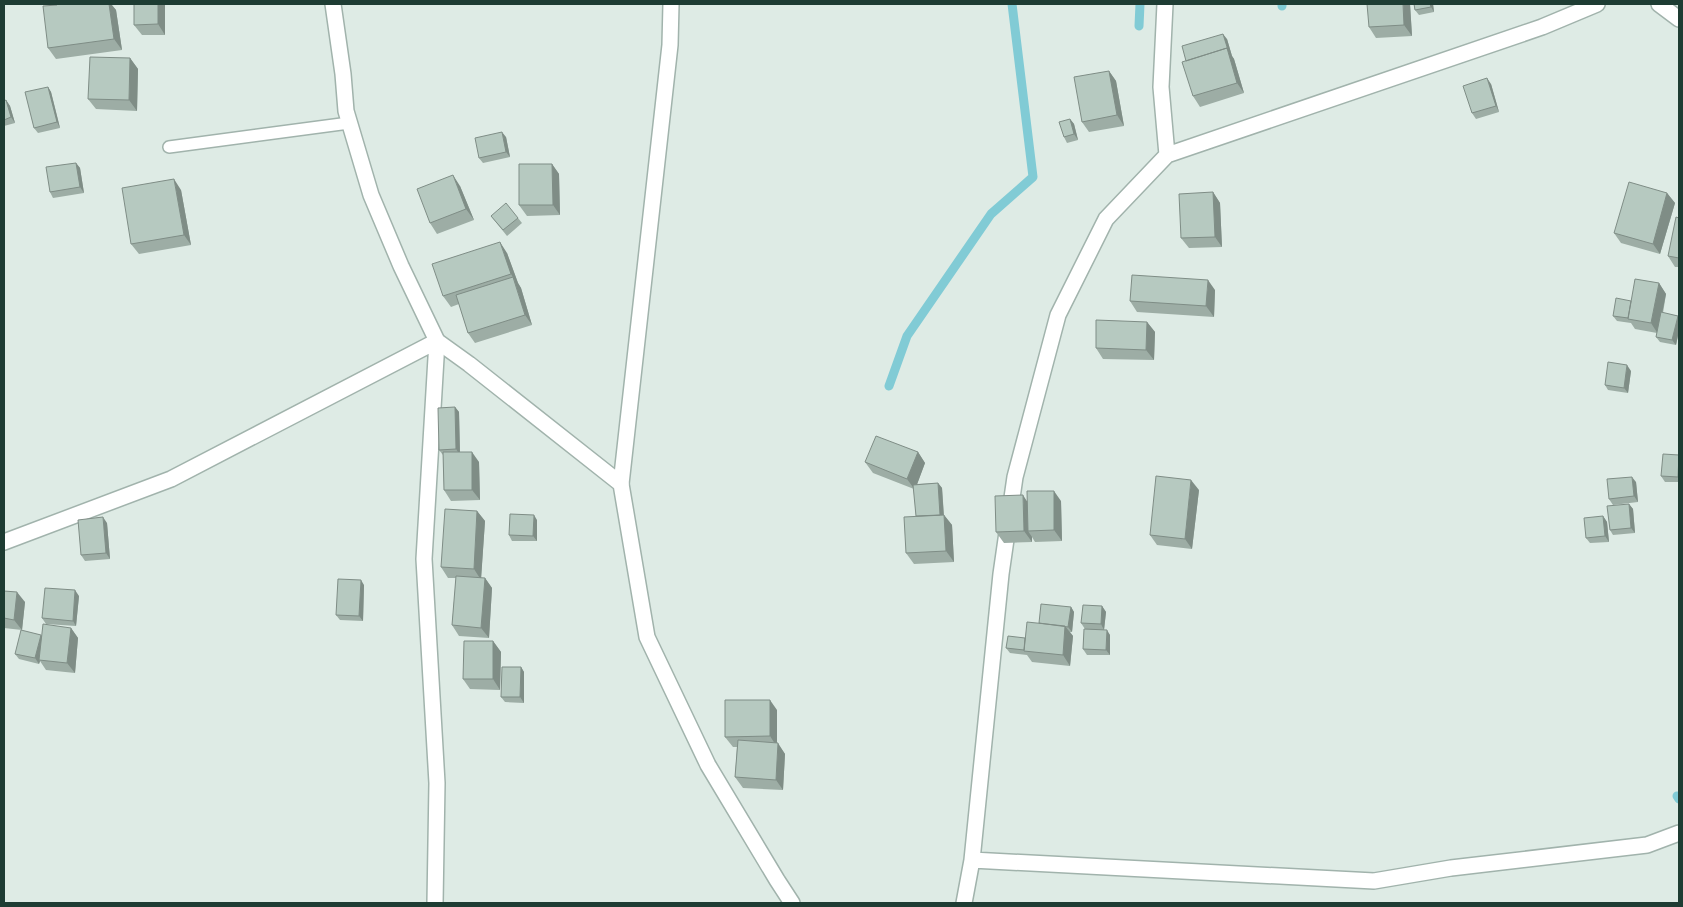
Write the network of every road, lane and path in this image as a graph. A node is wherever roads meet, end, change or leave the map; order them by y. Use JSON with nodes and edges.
{"nodes":[{"id":1,"x":333,"y":4,"type":"edge"},
{"id":2,"x":671,"y":4,"type":"edge"},
{"id":3,"x":1165,"y":4,"type":"edge"},
{"id":4,"x":1597,"y":4,"type":"edge"},
{"id":5,"x":1659,"y":4,"type":"edge"},
{"id":6,"x":1679,"y":18,"type":"edge"},
{"id":7,"x":349,"y":123,"type":"junction"},
{"id":8,"x":169,"y":147,"type":"dead end"},
{"id":9,"x":1167,"y":155,"type":"junction"},
{"id":10,"x":437,"y":341,"type":"junction"},
{"id":11,"x":621,"y":484,"type":"junction"},
{"id":12,"x":4,"y":542,"type":"edge"},
{"id":13,"x":1679,"y":833,"type":"edge"},
{"id":14,"x":972,"y":860,"type":"junction"},
{"id":15,"x":435,"y":903,"type":"edge"},
{"id":16,"x":792,"y":903,"type":"edge"},
{"id":17,"x":964,"y":903,"type":"edge"}],
"edges":[{"from":1,"to":7,"type":"street"},
{"from":2,"to":11,"type":"street"},
{"from":3,"to":9,"type":"street"},
{"from":4,"to":9,"type":"street"},
{"from":5,"to":6,"type":"street"},
{"from":7,"to":8,"type":"lane"},
{"from":7,"to":10,"type":"street"},
{"from":9,"to":14,"type":"street"},
{"from":10,"to":11,"type":"street"},
{"from":10,"to":12,"type":"street"},
{"from":10,"to":15,"type":"street"},
{"from":11,"to":16,"type":"street"},
{"from":13,"to":14,"type":"street"},
{"from":14,"to":17,"type":"street"}]}
